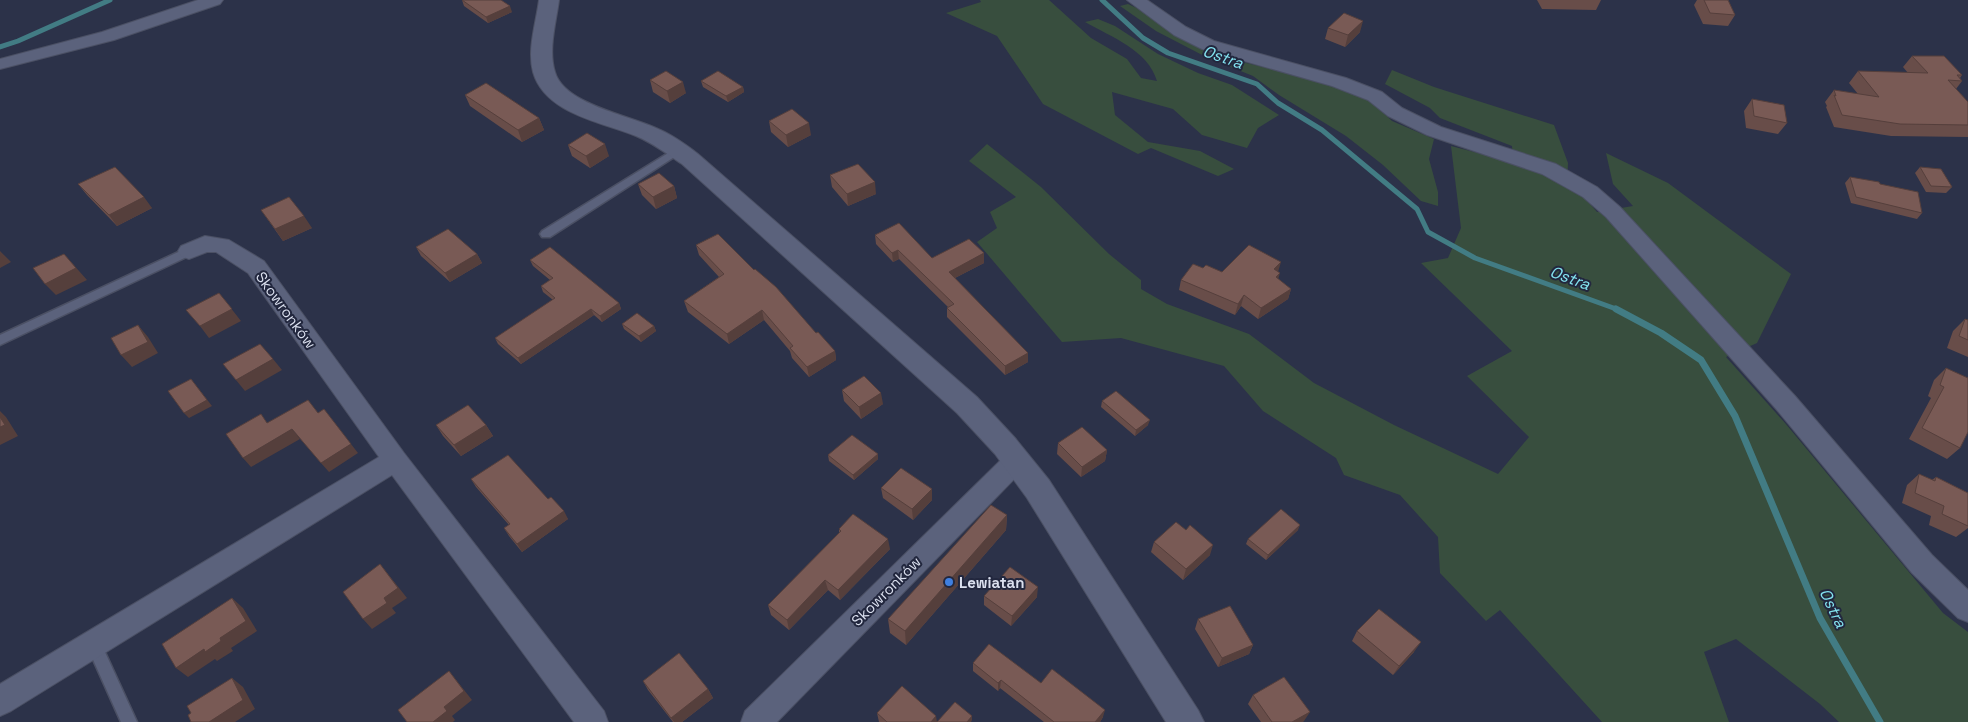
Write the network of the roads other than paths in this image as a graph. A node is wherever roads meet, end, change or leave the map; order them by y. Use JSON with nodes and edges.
{"nodes":[{"id":1,"x":214,"y":0,"type":"edge"},
{"id":2,"x":549,"y":0,"type":"edge"},
{"id":3,"x":1136,"y":0,"type":"edge"},
{"id":4,"x":0,"y":64,"type":"edge"},
{"id":5,"x":678,"y":150,"type":"junction"},
{"id":6,"x":546,"y":234,"type":"dead end"},
{"id":7,"x":189,"y":251,"type":"joint"},
{"id":8,"x":0,"y":340,"type":"edge"},
{"id":9,"x":395,"y":460,"type":"junction"},
{"id":10,"x":1017,"y":460,"type":"junction"},
{"id":11,"x":1968,"y":609,"type":"edge"},
{"id":12,"x":94,"y":644,"type":"junction"},
{"id":13,"x":0,"y":701,"type":"edge"},
{"id":14,"x":129,"y":722,"type":"edge"},
{"id":15,"x":594,"y":722,"type":"edge"},
{"id":16,"x":756,"y":722,"type":"edge"},
{"id":17,"x":1186,"y":722,"type":"edge"}],
"edges":[{"from":1,"to":4,"type":"street"},
{"from":2,"to":5,"type":"street"},
{"from":3,"to":11,"type":"street"},
{"from":5,"to":6,"type":"lane"},
{"from":5,"to":10,"type":"street"},
{"from":7,"to":8,"type":"lane","name":"Skowronków"},
{"from":7,"to":9,"type":"street","name":"Skowronków"},
{"from":9,"to":12,"type":"street"},
{"from":9,"to":15,"type":"street","name":"Skowronków"},
{"from":10,"to":16,"type":"street","name":"Skowronków"},
{"from":10,"to":17,"type":"street"},
{"from":12,"to":13,"type":"street"},
{"from":12,"to":14,"type":"lane"}]}
